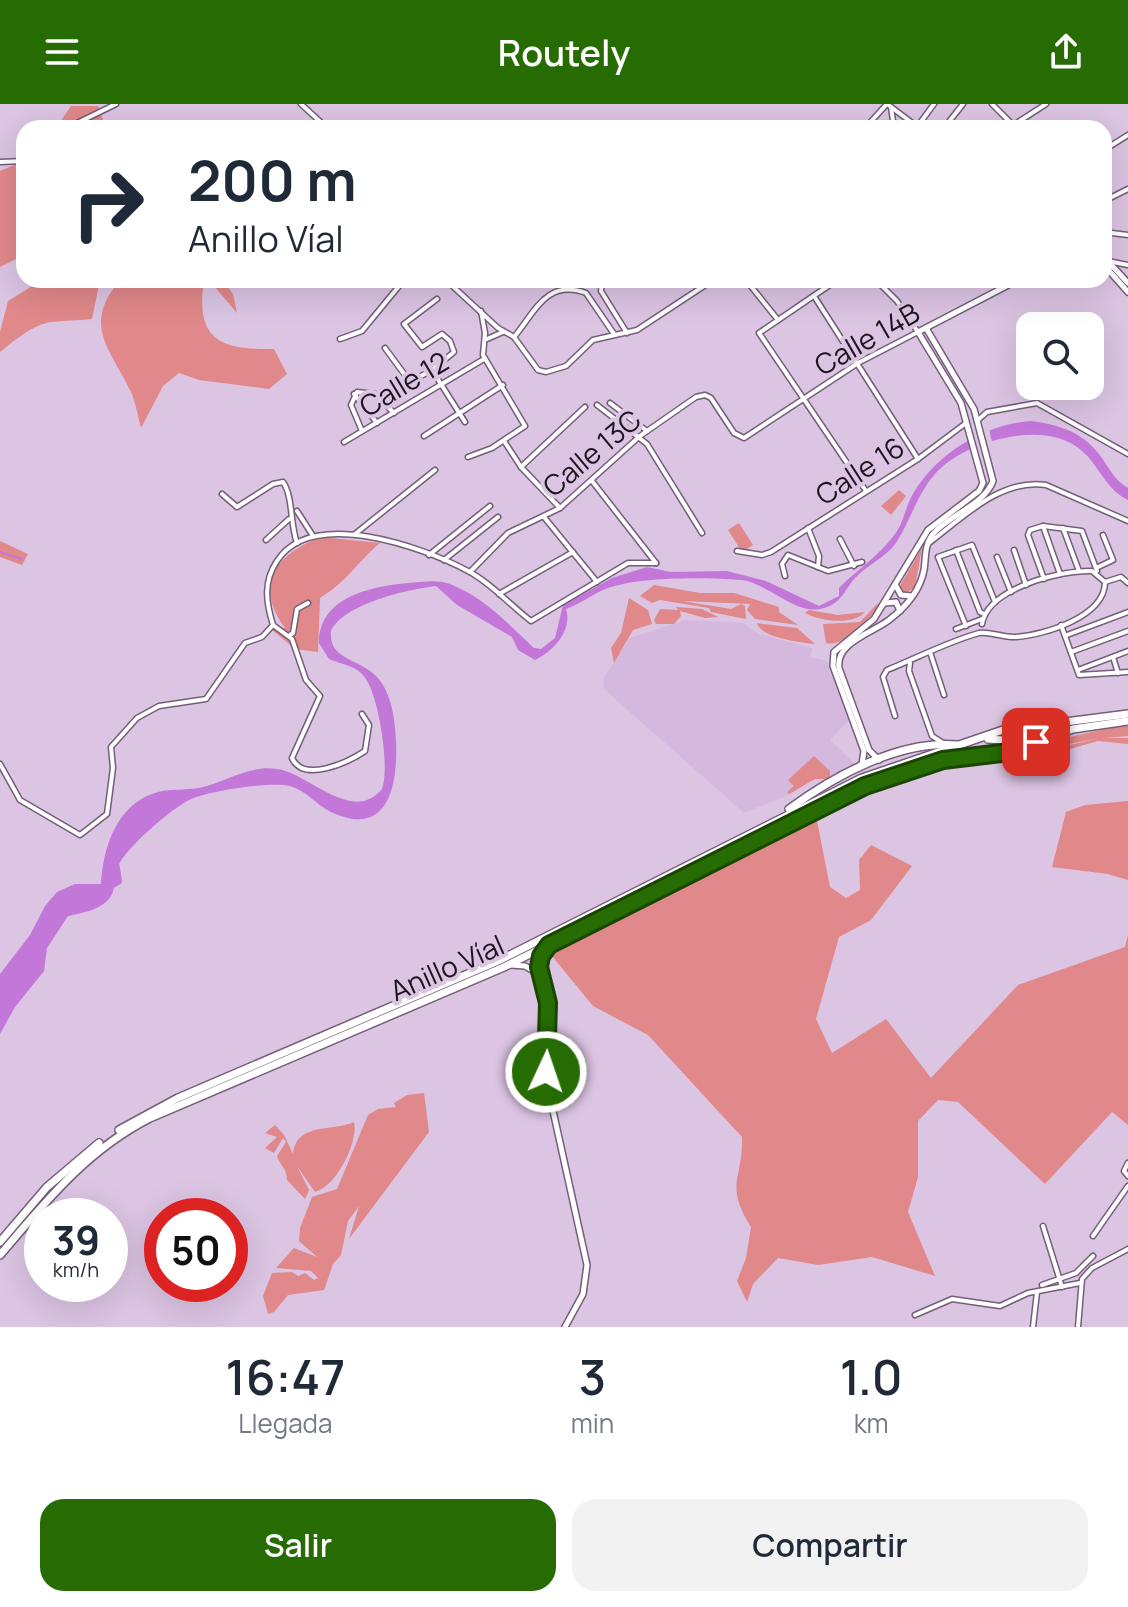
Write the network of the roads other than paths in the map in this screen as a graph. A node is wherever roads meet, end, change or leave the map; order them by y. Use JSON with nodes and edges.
{"nodes":[{"id":1,"x":116,"y":104,"type":"edge"},
{"id":2,"x":301,"y":104,"type":"edge"},
{"id":3,"x":963,"y":104,"type":"edge"},
{"id":4,"x":992,"y":104,"type":"edge"},
{"id":5,"x":1046,"y":104,"type":"edge"},
{"id":6,"x":889,"y":105,"type":"edge"},
{"id":7,"x":83,"y":120,"type":"edge"},
{"id":8,"x":318,"y":120,"type":"edge"},
{"id":9,"x":873,"y":120,"type":"edge"},
{"id":10,"x":909,"y":120,"type":"edge"},
{"id":11,"x":950,"y":120,"type":"edge"},
{"id":12,"x":1007,"y":120,"type":"edge"},
{"id":13,"x":1023,"y":120,"type":"edge"},
{"id":14,"x":1112,"y":268,"type":"edge"},
{"id":15,"x":1112,"y":270,"type":"edge"},
{"id":16,"x":1128,"y":283,"type":"edge"},
{"id":17,"x":397,"y":288,"type":"edge"},
{"id":18,"x":456,"y":288,"type":"edge"},
{"id":19,"x":601,"y":288,"type":"edge"},
{"id":20,"x":700,"y":288,"type":"edge"},
{"id":21,"x":753,"y":288,"type":"edge"},
{"id":22,"x":826,"y":288,"type":"edge"},
{"id":23,"x":884,"y":288,"type":"edge"},
{"id":24,"x":1003,"y":288,"type":"edge"},
{"id":25,"x":1128,"y":292,"type":"edge"},
{"id":26,"x":814,"y":296,"type":"junction"},
{"id":27,"x":437,"y":299,"type":"dead end"},
{"id":28,"x":480,"y":308,"type":"junction"},
{"id":29,"x":778,"y":320,"type":"junction"},
{"id":30,"x":926,"y":328,"type":"junction"},
{"id":31,"x":503,"y":332,"type":"junction"},
{"id":32,"x":918,"y":332,"type":"junction"},
{"id":33,"x":627,"y":333,"type":"junction"},
{"id":34,"x":614,"y":334,"type":"junction"},
{"id":35,"x":514,"y":337,"type":"junction"},
{"id":36,"x":340,"y":339,"type":"dead end"},
{"id":37,"x":485,"y":340,"type":"junction"},
{"id":38,"x":385,"y":348,"type":"dead end"},
{"id":39,"x":484,"y":359,"type":"junction"},
{"id":40,"x":858,"y":363,"type":"junction"},
{"id":41,"x":432,"y":370,"type":"junction"},
{"id":42,"x":443,"y":384,"type":"junction"},
{"id":43,"x":503,"y":385,"type":"junction"},
{"id":44,"x":354,"y":394,"type":"junction"},
{"id":45,"x":803,"y":400,"type":"junction"},
{"id":46,"x":610,"y":403,"type":"dead end"},
{"id":47,"x":597,"y":405,"type":"dead end"},
{"id":48,"x":585,"y":407,"type":"dead end"},
{"id":49,"x":394,"y":413,"type":"junction"},
{"id":50,"x":459,"y":413,"type":"junction"},
{"id":51,"x":968,"y":421,"type":"junction"},
{"id":52,"x":465,"y":422,"type":"dead end"},
{"id":53,"x":377,"y":423,"type":"junction"},
{"id":54,"x":979,"y":423,"type":"junction"},
{"id":55,"x":647,"y":431,"type":"junction"},
{"id":56,"x":362,"y":432,"type":"junction"},
{"id":57,"x":424,"y":436,"type":"dead end"},
{"id":58,"x":640,"y":436,"type":"junction"},
{"id":59,"x":740,"y":437,"type":"joint"},
{"id":60,"x":504,"y":441,"type":"junction"},
{"id":61,"x":344,"y":442,"type":"dead end"},
{"id":62,"x":1128,"y":454,"type":"edge"},
{"id":63,"x":468,"y":457,"type":"dead end"},
{"id":64,"x":918,"y":459,"type":"junction"},
{"id":65,"x":521,"y":467,"type":"junction"},
{"id":66,"x":435,"y":470,"type":"dead end"},
{"id":67,"x":592,"y":481,"type":"junction"},
{"id":68,"x":866,"y":491,"type":"junction"},
{"id":69,"x":222,"y":494,"type":"dead end"},
{"id":70,"x":490,"y":506,"type":"dead end"},
{"id":71,"x":560,"y":508,"type":"junction"},
{"id":72,"x":297,"y":511,"type":"dead end"},
{"id":73,"x":498,"y":517,"type":"dead end"},
{"id":74,"x":544,"y":517,"type":"junction"},
{"id":75,"x":289,"y":519,"type":"junction"},
{"id":76,"x":1128,"y":521,"type":"edge"},
{"id":77,"x":1043,"y":526,"type":"junction"},
{"id":78,"x":808,"y":528,"type":"junction"},
{"id":79,"x":1063,"y":528,"type":"junction"},
{"id":80,"x":702,"y":533,"type":"dead end"},
{"id":81,"x":354,"y":535,"type":"junction"},
{"id":82,"x":1103,"y":535,"type":"dead end"},
{"id":83,"x":313,"y":536,"type":"junction"},
{"id":84,"x":840,"y":539,"type":"dead end"},
{"id":85,"x":266,"y":540,"type":"dead end"},
{"id":86,"x":297,"y":543,"type":"junction"},
{"id":87,"x":927,"y":544,"type":"junction"},
{"id":88,"x":956,"y":550,"type":"junction"},
{"id":89,"x":1014,"y":550,"type":"dead end"},
{"id":90,"x":737,"y":551,"type":"dead end"},
{"id":91,"x":573,"y":552,"type":"junction"},
{"id":92,"x":429,"y":555,"type":"junction"},
{"id":93,"x":997,"y":557,"type":"dead end"},
{"id":94,"x":444,"y":560,"type":"junction"},
{"id":95,"x":862,"y":562,"type":"dead end"},
{"id":96,"x":854,"y":566,"type":"junction"},
{"id":97,"x":818,"y":567,"type":"junction"},
{"id":98,"x":1096,"y":570,"type":"junction"},
{"id":99,"x":1079,"y":571,"type":"junction"},
{"id":100,"x":470,"y":572,"type":"junction"},
{"id":101,"x":1060,"y":574,"type":"junction"},
{"id":102,"x":785,"y":576,"type":"dead end"},
{"id":103,"x":1044,"y":579,"type":"junction"},
{"id":104,"x":597,"y":582,"type":"junction"},
{"id":105,"x":1105,"y":582,"type":"junction"},
{"id":106,"x":1128,"y":583,"type":"edge"},
{"id":107,"x":895,"y":585,"type":"junction"},
{"id":108,"x":1026,"y":585,"type":"junction"},
{"id":109,"x":1011,"y":592,"type":"junction"},
{"id":110,"x":499,"y":594,"type":"junction"},
{"id":111,"x":914,"y":595,"type":"junction"},
{"id":112,"x":995,"y":602,"type":"junction"},
{"id":113,"x":308,"y":603,"type":"dead end"},
{"id":114,"x":885,"y":603,"type":"junction"},
{"id":115,"x":899,"y":612,"type":"junction"},
{"id":116,"x":1128,"y":612,"type":"edge"},
{"id":117,"x":983,"y":619,"type":"junction"},
{"id":118,"x":273,"y":625,"type":"junction"},
{"id":119,"x":1061,"y":625,"type":"junction"},
{"id":120,"x":966,"y":626,"type":"junction"},
{"id":121,"x":956,"y":629,"type":"dead end"},
{"id":122,"x":1128,"y":631,"type":"edge"},
{"id":123,"x":290,"y":635,"type":"junction"},
{"id":124,"x":1065,"y":636,"type":"junction"},
{"id":125,"x":1128,"y":651,"type":"edge"},
{"id":126,"x":930,"y":652,"type":"junction"},
{"id":127,"x":1071,"y":652,"type":"junction"},
{"id":128,"x":1113,"y":657,"type":"junction"},
{"id":129,"x":910,"y":663,"type":"junction"},
{"id":130,"x":1078,"y":670,"type":"junction"},
{"id":131,"x":1128,"y":672,"type":"edge"},
{"id":132,"x":1118,"y":673,"type":"junction"},
{"id":133,"x":944,"y":695,"type":"dead end"},
{"id":134,"x":362,"y":714,"type":"dead end"},
{"id":135,"x":1127,"y":715,"type":"edge"},
{"id":136,"x":895,"y":716,"type":"dead end"},
{"id":137,"x":1048,"y":723,"type":"junction"},
{"id":138,"x":932,"y":736,"type":"junction"},
{"id":139,"x":1051,"y":737,"type":"junction"},
{"id":140,"x":943,"y":744,"type":"junction"},
{"id":141,"x":966,"y":744,"type":"junction"},
{"id":142,"x":924,"y":746,"type":"junction"},
{"id":143,"x":972,"y":756,"type":"junction"},
{"id":144,"x":880,"y":760,"type":"junction"},
{"id":145,"x":0,"y":764,"type":"edge"},
{"id":146,"x":860,"y":767,"type":"junction"},
{"id":147,"x":772,"y":824,"type":"junction"},
{"id":148,"x":549,"y":945,"type":"junction"},
{"id":149,"x":504,"y":967,"type":"junction"},
{"id":150,"x":542,"y":977,"type":"junction"},
{"id":151,"x":1128,"y":1163,"type":"edge"},
{"id":152,"x":1128,"y":1176,"type":"edge"},
{"id":153,"x":1128,"y":1186,"type":"edge"},
{"id":154,"x":1043,"y":1226,"type":"dead end"},
{"id":155,"x":1093,"y":1236,"type":"dead end"},
{"id":156,"x":0,"y":1242,"type":"edge"},
{"id":157,"x":1128,"y":1249,"type":"edge"},
{"id":158,"x":0,"y":1255,"type":"edge"},
{"id":159,"x":1093,"y":1256,"type":"dead end"},
{"id":160,"x":1059,"y":1279,"type":"junction"},
{"id":161,"x":1080,"y":1283,"type":"junction"},
{"id":162,"x":1042,"y":1285,"type":"dead end"},
{"id":163,"x":1062,"y":1287,"type":"junction"},
{"id":164,"x":1037,"y":1292,"type":"junction"},
{"id":165,"x":915,"y":1315,"type":"dead end"},
{"id":166,"x":565,"y":1327,"type":"edge"},
{"id":167,"x":1033,"y":1327,"type":"edge"},
{"id":168,"x":1078,"y":1327,"type":"edge"}],
"edges":[{"from":1,"to":7,"type":"street"},
{"from":2,"to":8,"type":"street"},
{"from":3,"to":11,"type":"street"},
{"from":4,"to":12,"type":"street"},
{"from":5,"to":13,"type":"street"},
{"from":6,"to":9,"type":"street"},
{"from":6,"to":10,"type":"street"},
{"from":14,"to":16,"type":"street"},
{"from":15,"to":25,"type":"street"},
{"from":17,"to":36,"type":"street"},
{"from":18,"to":28,"type":"street"},
{"from":19,"to":33,"type":"street"},
{"from":20,"to":33,"type":"street"},
{"from":21,"to":29,"type":"street"},
{"from":22,"to":26,"type":"street"},
{"from":23,"to":32,"type":"street"},
{"from":24,"to":30,"type":"street","name":"Calle 14B"},
{"from":26,"to":29,"type":"street"},
{"from":26,"to":40,"type":"street"},
{"from":27,"to":41,"type":"street"},
{"from":28,"to":31,"type":"street"},
{"from":28,"to":37,"type":"street"},
{"from":29,"to":45,"type":"street"},
{"from":30,"to":32,"type":"street","name":"Calle 14B"},
{"from":30,"to":54,"type":"street"},
{"from":31,"to":35,"type":"street"},
{"from":31,"to":37,"type":"street"},
{"from":32,"to":40,"type":"street","name":"Calle 14B"},
{"from":32,"to":51,"type":"street"},
{"from":33,"to":34,"type":"street"},
{"from":34,"to":35,"type":"street"},
{"from":34,"to":35,"type":"street"},
{"from":37,"to":39,"type":"street"},
{"from":38,"to":41,"type":"street"},
{"from":39,"to":42,"type":"street","name":"Calle 12"},
{"from":39,"to":43,"type":"street"},
{"from":40,"to":45,"type":"street","name":"Calle 14B"},
{"from":40,"to":64,"type":"street"},
{"from":41,"to":42,"type":"street"},
{"from":42,"to":49,"type":"street","name":"Calle 12"},
{"from":42,"to":50,"type":"street"},
{"from":43,"to":50,"type":"street"},
{"from":43,"to":60,"type":"street"},
{"from":44,"to":49,"type":"street"},
{"from":44,"to":53,"type":"street"},
{"from":44,"to":56,"type":"street"},
{"from":45,"to":59,"type":"street","name":"Calle 14B"},
{"from":45,"to":68,"type":"street"},
{"from":46,"to":55,"type":"street"},
{"from":47,"to":58,"type":"street"},
{"from":48,"to":65,"type":"street"},
{"from":49,"to":53,"type":"street","name":"Calle 12"},
{"from":50,"to":52,"type":"street"},
{"from":50,"to":57,"type":"street"},
{"from":51,"to":64,"type":"street","name":"Calle 16"},
{"from":51,"to":107,"type":"street"},
{"from":53,"to":56,"type":"street","name":"Calle 12"},
{"from":54,"to":62,"type":"street"},
{"from":54,"to":87,"type":"street"},
{"from":55,"to":58,"type":"street","name":"Calle 13C"},
{"from":55,"to":59,"type":"street","name":"Calle 13C"},
{"from":56,"to":61,"type":"street","name":"Calle 12"},
{"from":58,"to":67,"type":"street","name":"Calle 13C"},
{"from":58,"to":80,"type":"street"},
{"from":60,"to":63,"type":"street"},
{"from":60,"to":65,"type":"street"},
{"from":64,"to":68,"type":"street","name":"Calle 16"},
{"from":65,"to":71,"type":"street"},
{"from":66,"to":81,"type":"street"},
{"from":67,"to":71,"type":"street","name":"Calle 13C"},
{"from":67,"to":104,"type":"street"},
{"from":68,"to":78,"type":"street","name":"Calle 16"},
{"from":69,"to":75,"type":"street"},
{"from":70,"to":92,"type":"street"},
{"from":71,"to":74,"type":"street","name":"Calle 13C"},
{"from":72,"to":83,"type":"street"},
{"from":73,"to":94,"type":"street"},
{"from":74,"to":91,"type":"street"},
{"from":74,"to":100,"type":"street","name":"Calle 13C"},
{"from":75,"to":85,"type":"street"},
{"from":75,"to":86,"type":"street"},
{"from":76,"to":87,"type":"street"},
{"from":77,"to":79,"type":"street"},
{"from":77,"to":101,"type":"street"},
{"from":77,"to":103,"type":"street"},
{"from":78,"to":90,"type":"street","name":"Calle 16"},
{"from":78,"to":97,"type":"street"},
{"from":79,"to":98,"type":"street"},
{"from":79,"to":99,"type":"street"},
{"from":81,"to":83,"type":"street"},
{"from":81,"to":92,"type":"street"},
{"from":82,"to":98,"type":"street"},
{"from":83,"to":86,"type":"street"},
{"from":84,"to":96,"type":"street"},
{"from":86,"to":118,"type":"street"},
{"from":87,"to":111,"type":"street"},
{"from":88,"to":112,"type":"street"},
{"from":88,"to":117,"type":"street"},
{"from":88,"to":120,"type":"street"},
{"from":89,"to":108,"type":"street"},
{"from":91,"to":104,"type":"street"},
{"from":91,"to":110,"type":"street"},
{"from":92,"to":94,"type":"street"},
{"from":93,"to":109,"type":"street"},
{"from":94,"to":100,"type":"street"},
{"from":95,"to":96,"type":"street"},
{"from":96,"to":97,"type":"street"},
{"from":97,"to":102,"type":"street"},
{"from":98,"to":99,"type":"street"},
{"from":98,"to":105,"type":"street"},
{"from":99,"to":101,"type":"street"},
{"from":100,"to":110,"type":"street"},
{"from":101,"to":103,"type":"street"},
{"from":103,"to":108,"type":"street"},
{"from":104,"to":110,"type":"street"},
{"from":105,"to":106,"type":"street"},
{"from":105,"to":119,"type":"street"},
{"from":107,"to":111,"type":"street"},
{"from":107,"to":114,"type":"street"},
{"from":108,"to":109,"type":"street"},
{"from":109,"to":112,"type":"street"},
{"from":111,"to":115,"type":"street"},
{"from":112,"to":117,"type":"street"},
{"from":113,"to":123,"type":"street"},
{"from":114,"to":115,"type":"street"},
{"from":114,"to":146,"type":"street"},
{"from":115,"to":144,"type":"street"},
{"from":116,"to":124,"type":"street"},
{"from":117,"to":120,"type":"street"},
{"from":118,"to":123,"type":"street"},
{"from":118,"to":145,"type":"street"},
{"from":119,"to":124,"type":"street"},
{"from":119,"to":126,"type":"street"},
{"from":120,"to":121,"type":"street"},
{"from":122,"to":127,"type":"street"},
{"from":123,"to":134,"type":"street"},
{"from":124,"to":127,"type":"street"},
{"from":125,"to":128,"type":"street"},
{"from":126,"to":129,"type":"street"},
{"from":126,"to":133,"type":"street"},
{"from":127,"to":130,"type":"street"},
{"from":128,"to":130,"type":"street"},
{"from":128,"to":132,"type":"street"},
{"from":129,"to":136,"type":"street"},
{"from":129,"to":138,"type":"street"},
{"from":130,"to":132,"type":"street"},
{"from":131,"to":132,"type":"street"},
{"from":135,"to":137,"type":"highway","name":"Anillo Víal"},
{"from":135,"to":139,"type":"highway","name":"Anillo Víal"},
{"from":137,"to":139,"type":"highway"},
{"from":137,"to":141,"type":"highway","name":"Anillo Víal"},
{"from":138,"to":140,"type":"street"},
{"from":138,"to":142,"type":"street"},
{"from":139,"to":143,"type":"highway","name":"Anillo Víal"},
{"from":140,"to":141,"type":"highway"},
{"from":140,"to":142,"type":"highway"},
{"from":141,"to":143,"type":"highway"},
{"from":141,"to":147,"type":"highway","name":"Anillo Víal"},
{"from":142,"to":144,"type":"highway"},
{"from":143,"to":148,"type":"highway","name":"Anillo Víal"},
{"from":144,"to":146,"type":"highway"},
{"from":146,"to":147,"type":"highway"},
{"from":147,"to":156,"type":"highway","name":"Anillo Víal"},
{"from":148,"to":149,"type":"highway","name":"Anillo Víal"},
{"from":148,"to":150,"type":"street"},
{"from":149,"to":150,"type":"street"},
{"from":149,"to":158,"type":"highway","name":"Anillo Víal"},
{"from":150,"to":166,"type":"street"},
{"from":151,"to":152,"type":"street"},
{"from":153,"to":155,"type":"street"},
{"from":154,"to":160,"type":"street"},
{"from":157,"to":161,"type":"street"},
{"from":159,"to":160,"type":"street"},
{"from":160,"to":162,"type":"street"},
{"from":160,"to":163,"type":"street"},
{"from":161,"to":163,"type":"street"},
{"from":161,"to":168,"type":"street"},
{"from":163,"to":164,"type":"street"},
{"from":164,"to":165,"type":"street"},
{"from":164,"to":167,"type":"street"}]}
